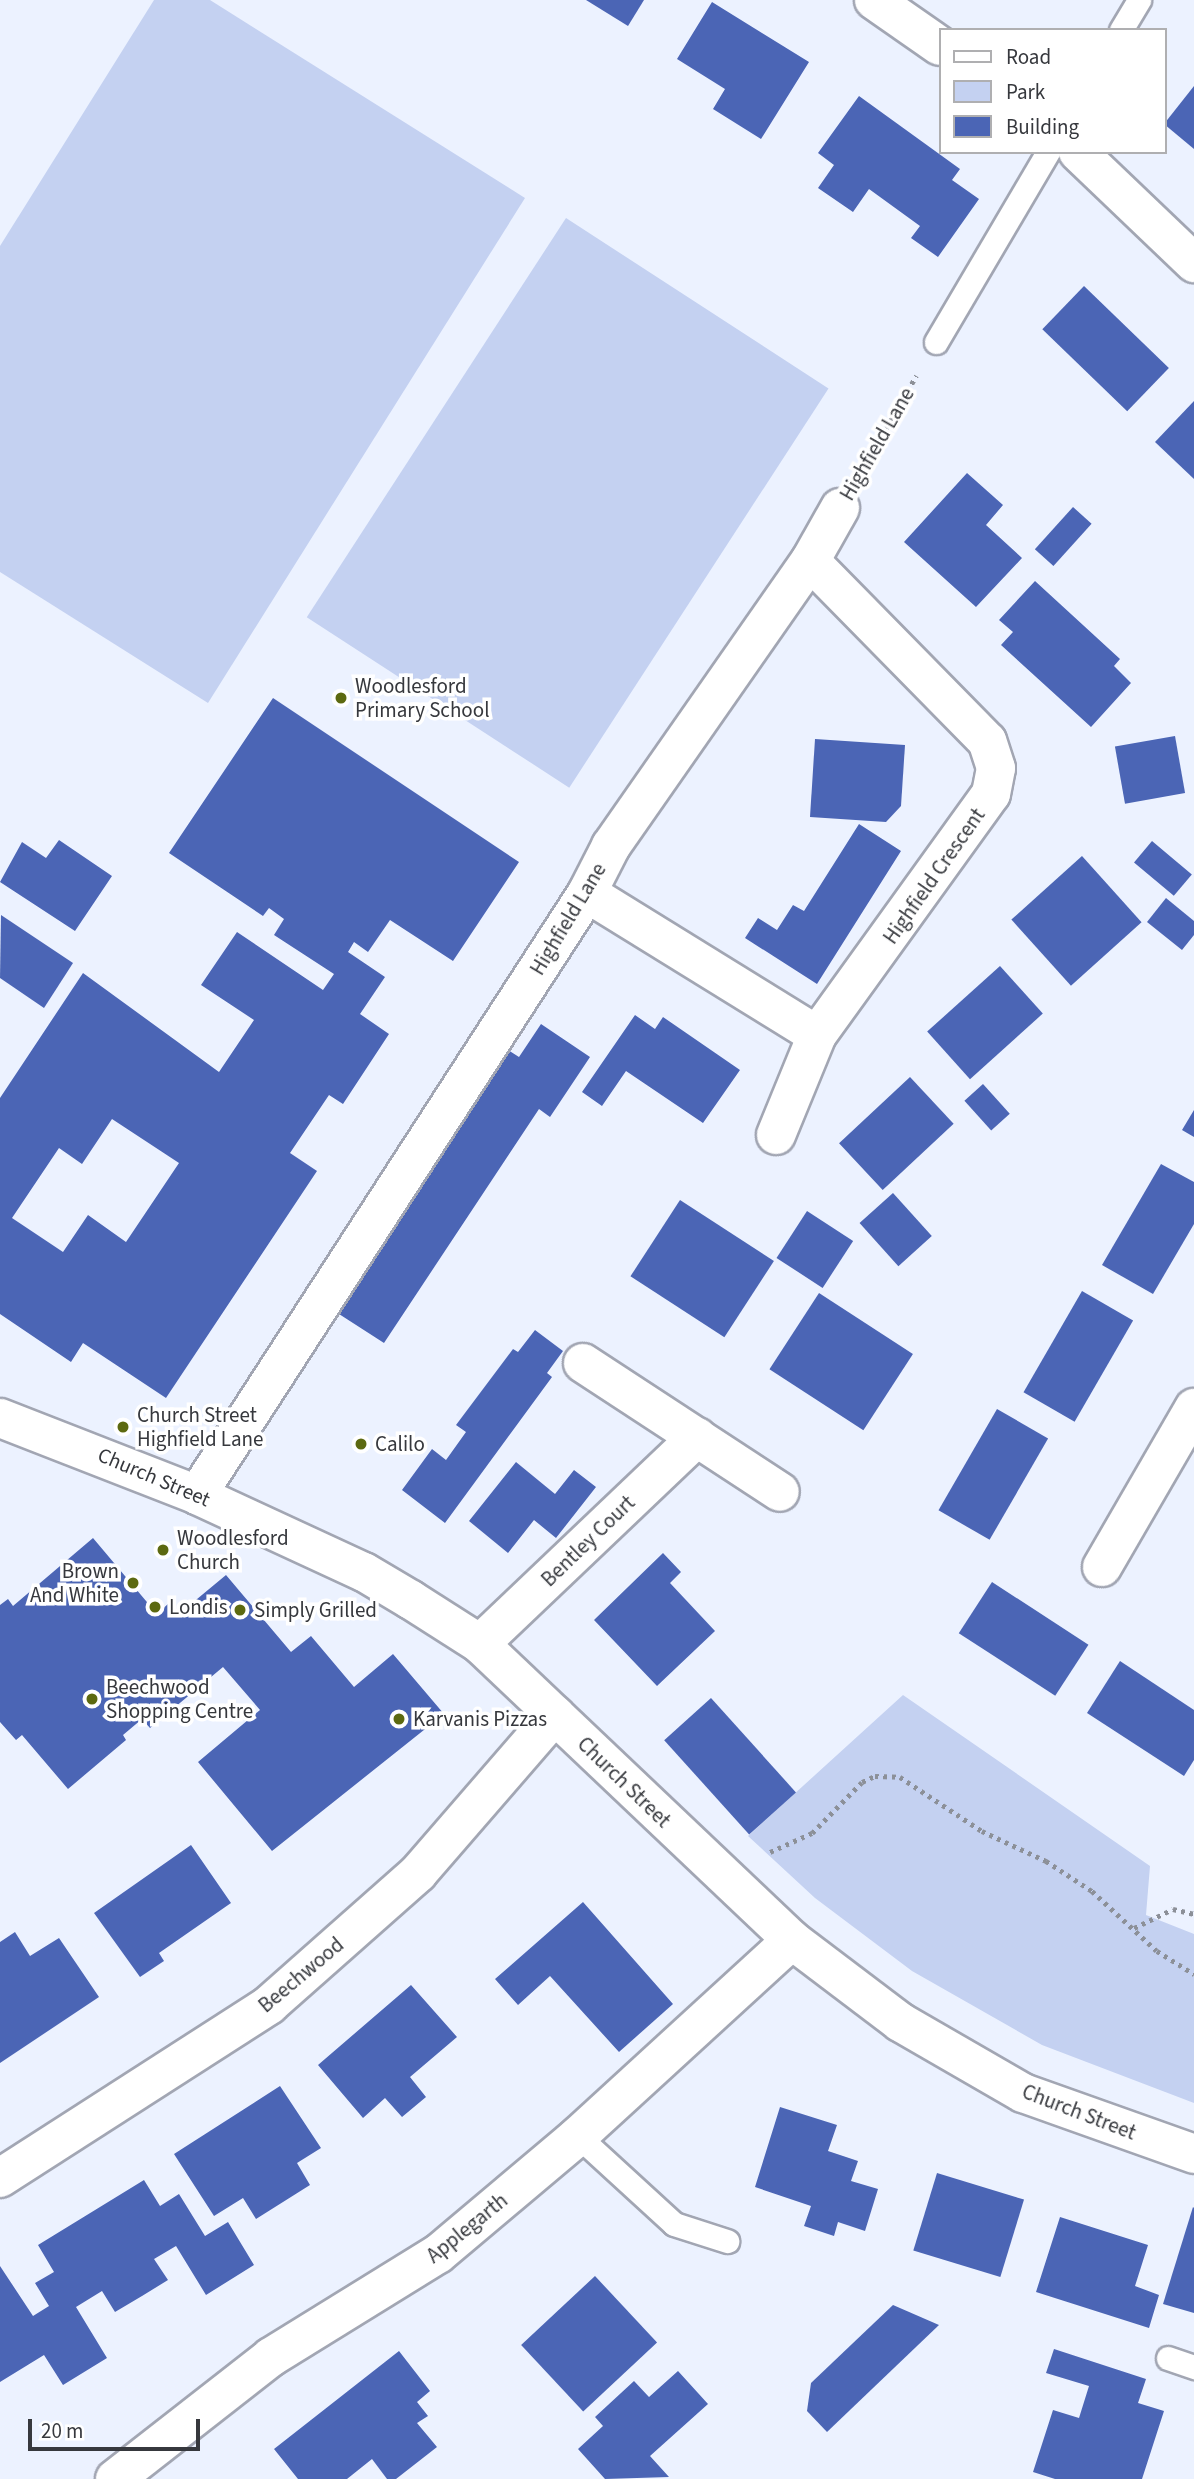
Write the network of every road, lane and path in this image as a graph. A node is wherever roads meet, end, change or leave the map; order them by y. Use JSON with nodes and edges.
{"nodes":[{"id":1,"x":874,"y":0,"type":"edge"},
{"id":2,"x":1139,"y":0,"type":"edge"},
{"id":3,"x":1122,"y":28,"type":"edge"},
{"id":4,"x":939,"y":45,"type":"edge"},
{"id":5,"x":1047,"y":154,"type":"edge"},
{"id":6,"x":1080,"y":154,"type":"edge"},
{"id":7,"x":1194,"y":263,"type":"edge"},
{"id":8,"x":936,"y":342,"type":"joint"},
{"id":9,"x":840,"y":508,"type":"joint"},
{"id":10,"x":810,"y":561,"type":"junction"},
{"id":11,"x":587,"y":893,"type":"junction"},
{"id":12,"x":817,"y":1035,"type":"junction"},
{"id":13,"x":776,"y":1135,"type":"dead end"},
{"id":14,"x":583,"y":1363,"type":"dead end"},
{"id":15,"x":1194,"y":1408,"type":"edge"},
{"id":16,"x":0,"y":1418,"type":"edge"},
{"id":17,"x":697,"y":1437,"type":"junction"},
{"id":18,"x":780,"y":1492,"type":"dead end"},
{"id":19,"x":197,"y":1495,"type":"junction"},
{"id":20,"x":1102,"y":1567,"type":"dead end"},
{"id":21,"x":480,"y":1644,"type":"junction"},
{"id":22,"x":555,"y":1715,"type":"junction"},
{"id":23,"x":718,"y":1873,"type":"junction"},
{"id":24,"x":1194,"y":1914,"type":"edge"},
{"id":25,"x":1134,"y":1928,"type":"junction"},
{"id":26,"x":792,"y":1940,"type":"junction"},
{"id":27,"x":1194,"y":1974,"type":"edge"},
{"id":28,"x":578,"y":2136,"type":"junction"},
{"id":29,"x":1194,"y":2154,"type":"edge"},
{"id":30,"x":0,"y":2179,"type":"edge"},
{"id":31,"x":727,"y":2241,"type":"dead end"},
{"id":32,"x":1168,"y":2358,"type":"dead end"},
{"id":33,"x":1194,"y":2367,"type":"edge"},
{"id":34,"x":115,"y":2479,"type":"edge"}],
"edges":[{"from":1,"to":4,"type":"street"},
{"from":2,"to":3,"type":"lane"},
{"from":5,"to":8,"type":"lane"},
{"from":6,"to":7,"type":"street"},
{"from":8,"to":9,"type":"path","name":"Highfield Lane"},
{"from":9,"to":10,"type":"street","name":"Highfield Lane"},
{"from":10,"to":11,"type":"street","name":"Highfield Lane"},
{"from":10,"to":12,"type":"street","name":"Highfield Crescent"},
{"from":11,"to":12,"type":"street"},
{"from":11,"to":19,"type":"street","name":"Highfield Lane"},
{"from":12,"to":13,"type":"street","name":"Highfield Crescent"},
{"from":14,"to":17,"type":"street"},
{"from":15,"to":20,"type":"street"},
{"from":16,"to":19,"type":"street","name":"Church Street"},
{"from":17,"to":18,"type":"street"},
{"from":17,"to":21,"type":"street","name":"Bentley Court"},
{"from":19,"to":21,"type":"street","name":"Church Street"},
{"from":21,"to":22,"type":"street","name":"Church Street"},
{"from":22,"to":23,"type":"street","name":"Church Street"},
{"from":22,"to":30,"type":"street","name":"Beechwood"},
{"from":23,"to":25,"type":"path"},
{"from":23,"to":26,"type":"street","name":"Church Street"},
{"from":24,"to":25,"type":"path"},
{"from":25,"to":27,"type":"path"},
{"from":26,"to":28,"type":"street","name":"Applegarth"},
{"from":26,"to":29,"type":"street","name":"Church Street"},
{"from":28,"to":31,"type":"lane"},
{"from":28,"to":34,"type":"street","name":"Applegarth"},
{"from":32,"to":33,"type":"lane"}]}
